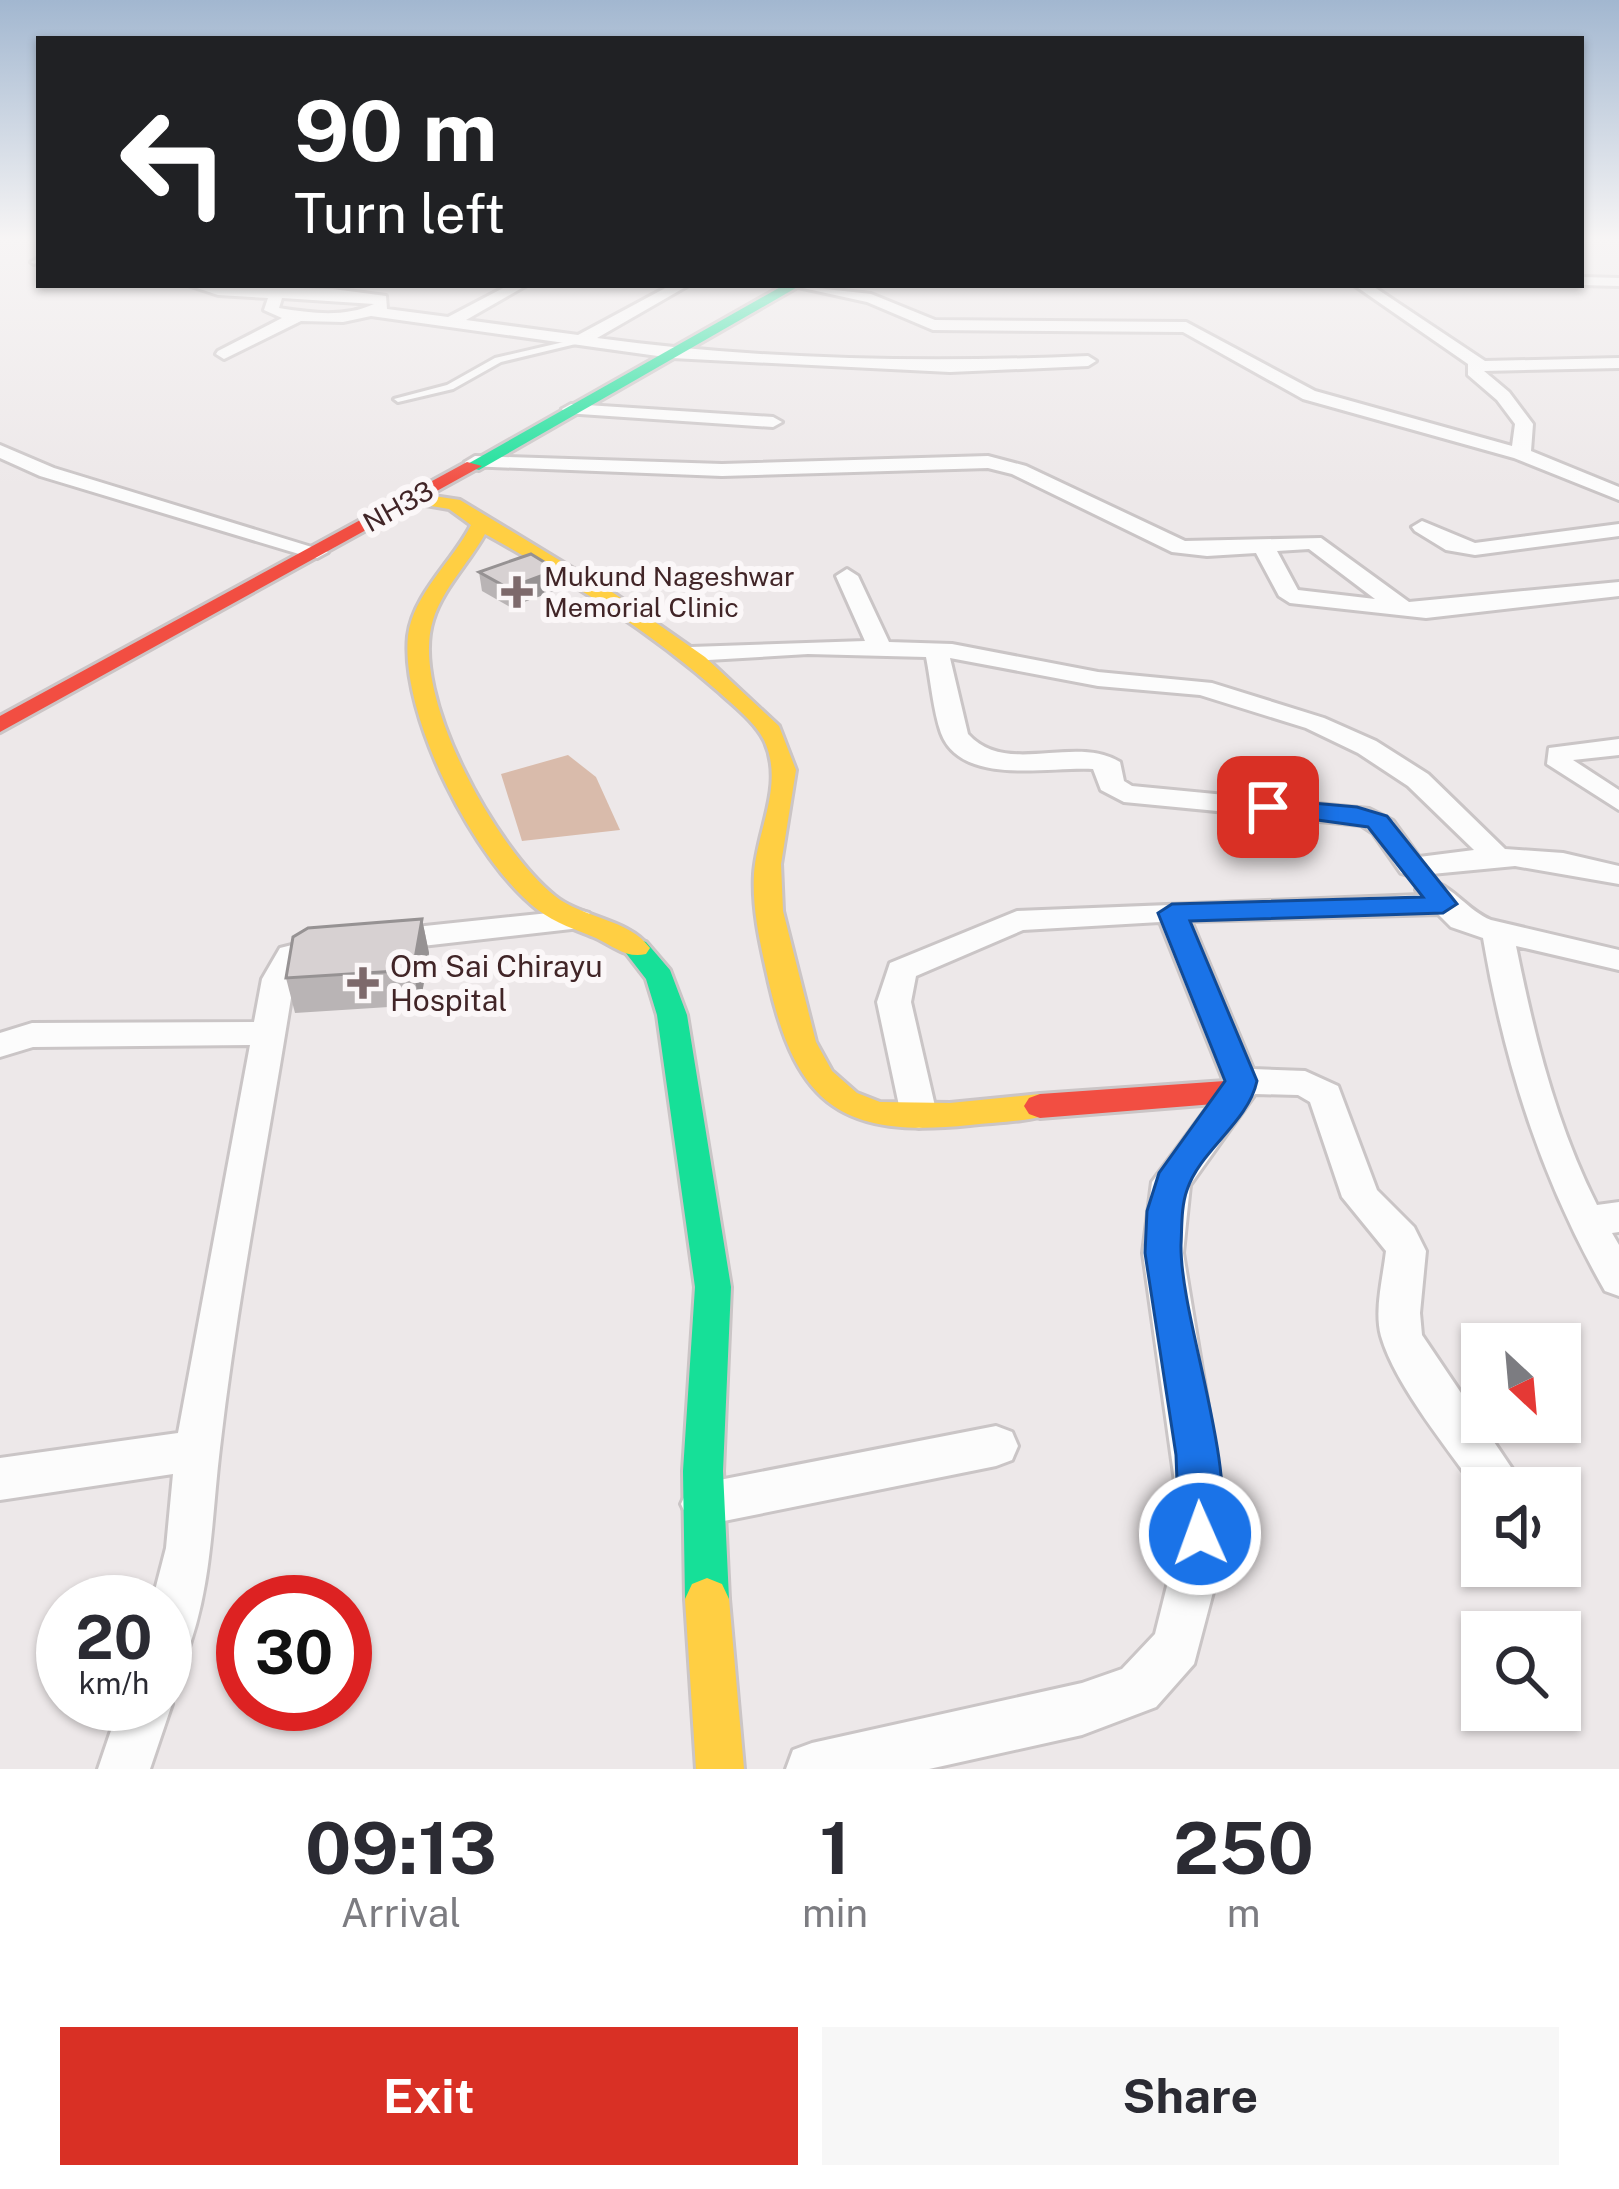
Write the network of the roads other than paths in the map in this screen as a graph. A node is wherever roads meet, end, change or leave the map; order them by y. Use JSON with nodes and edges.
{"nodes":[{"id":1,"x":283,"y":324,"type":"edge"},
{"id":2,"x":461,"y":324,"type":"edge"},
{"id":3,"x":611,"y":324,"type":"edge"},
{"id":4,"x":724,"y":324,"type":"edge"},
{"id":5,"x":930,"y":324,"type":"edge"},
{"id":6,"x":1418,"y":324,"type":"edge"},
{"id":7,"x":580,"y":340,"type":"junction"},
{"id":8,"x":672,"y":352,"type":"junction"},
{"id":9,"x":224,"y":354,"type":"dead end"},
{"id":10,"x":1088,"y":361,"type":"dead end"},
{"id":11,"x":1619,"y":363,"type":"edge"},
{"id":12,"x":1479,"y":364,"type":"junction"},
{"id":13,"x":398,"y":399,"type":"dead end"},
{"id":14,"x":571,"y":409,"type":"junction"},
{"id":15,"x":773,"y":422,"type":"dead end"},
{"id":16,"x":0,"y":451,"type":"edge"},
{"id":17,"x":1521,"y":454,"type":"junction"},
{"id":18,"x":475,"y":462,"type":"junction"},
{"id":19,"x":1619,"y":475,"type":"edge"},
{"id":20,"x":1584,"y":479,"type":"junction"},
{"id":21,"x":1619,"y":494,"type":"edge"},
{"id":22,"x":414,"y":497,"type":"junction"},
{"id":23,"x":481,"y":524,"type":"junction"},
{"id":24,"x":1422,"y":527,"type":"dead end"},
{"id":25,"x":1619,"y":530,"type":"edge"},
{"id":26,"x":1264,"y":546,"type":"junction"},
{"id":27,"x":317,"y":552,"type":"junction"},
{"id":28,"x":847,"y":576,"type":"dead end"},
{"id":29,"x":1619,"y":589,"type":"edge"},
{"id":30,"x":1406,"y":610,"type":"junction"},
{"id":31,"x":880,"y":648,"type":"junction"},
{"id":32,"x":936,"y":650,"type":"junction"},
{"id":33,"x":691,"y":654,"type":"junction"},
{"id":34,"x":0,"y":725,"type":"edge"},
{"id":35,"x":1619,"y":747,"type":"edge"},
{"id":36,"x":1619,"y":802,"type":"edge"},
{"id":37,"x":1494,"y":854,"type":"junction"},
{"id":38,"x":1411,"y":867,"type":"junction"},
{"id":39,"x":1619,"y":875,"type":"edge"},
{"id":40,"x":1443,"y":904,"type":"junction"},
{"id":41,"x":1172,"y":913,"type":"junction"},
{"id":42,"x":578,"y":920,"type":"junction"},
{"id":43,"x":1498,"y":932,"type":"junction"},
{"id":44,"x":1619,"y":960,"type":"edge"},
{"id":45,"x":270,"y":1034,"type":"junction"},
{"id":46,"x":0,"y":1045,"type":"edge"},
{"id":47,"x":1240,"y":1086,"type":"junction"},
{"id":48,"x":919,"y":1114,"type":"junction"},
{"id":49,"x":1602,"y":1219,"type":"edge"},
{"id":50,"x":1619,"y":1280,"type":"edge"},
{"id":51,"x":996,"y":1446,"type":"dead end"},
{"id":52,"x":197,"y":1450,"type":"junction"},
{"id":53,"x":1487,"y":1467,"type":"edge"},
{"id":54,"x":0,"y":1479,"type":"edge"},
{"id":55,"x":704,"y":1504,"type":"junction"},
{"id":56,"x":183,"y":1575,"type":"edge"},
{"id":57,"x":134,"y":1731,"type":"edge"},
{"id":58,"x":117,"y":1768,"type":"edge"},
{"id":59,"x":720,"y":1769,"type":"edge"},
{"id":60,"x":812,"y":1769,"type":"edge"}],
"edges":[{"from":1,"to":9,"type":"street"},
{"from":2,"to":7,"type":"street"},
{"from":3,"to":7,"type":"street"},
{"from":4,"to":8,"type":"street","name":"NH33"},
{"from":5,"to":17,"type":"street"},
{"from":6,"to":12,"type":"street"},
{"from":7,"to":8,"type":"street"},
{"from":7,"to":13,"type":"lane"},
{"from":8,"to":10,"type":"street"},
{"from":8,"to":14,"type":"street","name":"NH33"},
{"from":11,"to":12,"type":"street"},
{"from":12,"to":17,"type":"street"},
{"from":14,"to":15,"type":"street"},
{"from":14,"to":18,"type":"street","name":"NH33"},
{"from":16,"to":27,"type":"street"},
{"from":17,"to":20,"type":"street"},
{"from":18,"to":22,"type":"street","name":"NH33"},
{"from":18,"to":26,"type":"street"},
{"from":19,"to":20,"type":"street"},
{"from":20,"to":21,"type":"street"},
{"from":22,"to":23,"type":"street"},
{"from":22,"to":27,"type":"street","name":"NH33"},
{"from":23,"to":33,"type":"street"},
{"from":23,"to":42,"type":"street"},
{"from":24,"to":25,"type":"street"},
{"from":26,"to":30,"type":"street"},
{"from":26,"to":30,"type":"street"},
{"from":27,"to":34,"type":"street","name":"NH33"},
{"from":28,"to":31,"type":"street"},
{"from":29,"to":30,"type":"street"},
{"from":31,"to":32,"type":"street"},
{"from":31,"to":33,"type":"street"},
{"from":32,"to":37,"type":"street"},
{"from":32,"to":38,"type":"street"},
{"from":33,"to":48,"type":"street"},
{"from":35,"to":36,"type":"street"},
{"from":37,"to":38,"type":"street"},
{"from":37,"to":39,"type":"street"},
{"from":38,"to":40,"type":"street"},
{"from":40,"to":41,"type":"street"},
{"from":40,"to":43,"type":"street"},
{"from":41,"to":47,"type":"street"},
{"from":41,"to":48,"type":"street"},
{"from":42,"to":45,"type":"street"},
{"from":42,"to":55,"type":"street"},
{"from":43,"to":44,"type":"street"},
{"from":43,"to":49,"type":"street"},
{"from":45,"to":46,"type":"street"},
{"from":45,"to":52,"type":"street"},
{"from":47,"to":48,"type":"street"},
{"from":47,"to":53,"type":"street"},
{"from":47,"to":60,"type":"street"},
{"from":49,"to":50,"type":"street"},
{"from":51,"to":55,"type":"street"},
{"from":52,"to":54,"type":"street"},
{"from":52,"to":56,"type":"street"},
{"from":55,"to":59,"type":"street"},
{"from":57,"to":58,"type":"street"}]}
